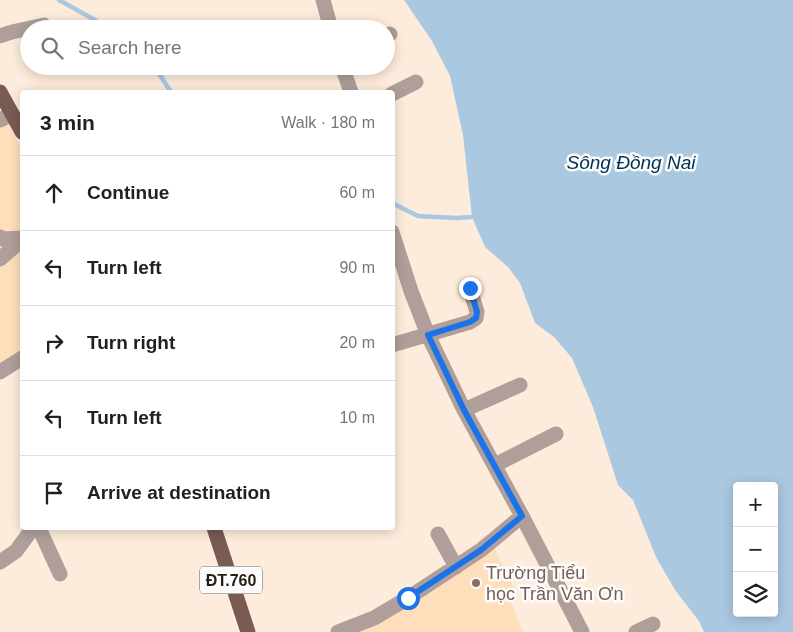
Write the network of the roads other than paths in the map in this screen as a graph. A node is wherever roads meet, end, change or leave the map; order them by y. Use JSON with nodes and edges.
{"nodes":[{"id":1,"x":323,"y":0,"type":"edge"},
{"id":2,"x":329,"y":20,"type":"edge"},
{"id":3,"x":20,"y":30,"type":"edge"},
{"id":4,"x":0,"y":36,"type":"edge"},
{"id":5,"x":345,"y":75,"type":"edge"},
{"id":6,"x":416,"y":82,"type":"dead end"},
{"id":7,"x":350,"y":90,"type":"edge"},
{"id":8,"x":0,"y":92,"type":"edge"},
{"id":9,"x":395,"y":92,"type":"edge"},
{"id":10,"x":6,"y":117,"type":"edge"},
{"id":11,"x":20,"y":130,"type":"edge"},
{"id":12,"x":0,"y":237,"type":"edge"},
{"id":13,"x":20,"y":239,"type":"edge"},
{"id":14,"x":20,"y":241,"type":"edge"},
{"id":15,"x":395,"y":241,"type":"edge"},
{"id":16,"x":0,"y":259,"type":"edge"},
{"id":17,"x":470,"y":288,"type":"dead end"},
{"id":18,"x":428,"y":335,"type":"junction"},
{"id":19,"x":395,"y":344,"type":"edge"},
{"id":20,"x":20,"y":359,"type":"edge"},
{"id":21,"x":0,"y":372,"type":"edge"},
{"id":22,"x":520,"y":385,"type":"dead end"},
{"id":23,"x":464,"y":410,"type":"junction"},
{"id":24,"x":556,"y":434,"type":"dead end"},
{"id":25,"x":495,"y":465,"type":"junction"},
{"id":26,"x":522,"y":516,"type":"junction"},
{"id":27,"x":32,"y":530,"type":"edge"},
{"id":28,"x":40,"y":530,"type":"edge"},
{"id":29,"x":215,"y":530,"type":"edge"},
{"id":30,"x":438,"y":534,"type":"dead end"},
{"id":31,"x":0,"y":562,"type":"edge"},
{"id":32,"x":456,"y":567,"type":"junction"},
{"id":33,"x":60,"y":574,"type":"dead end"},
{"id":34,"x":653,"y":624,"type":"dead end"},
{"id":35,"x":248,"y":632,"type":"edge"},
{"id":36,"x":338,"y":632,"type":"edge"},
{"id":37,"x":582,"y":632,"type":"edge"},
{"id":38,"x":636,"y":632,"type":"edge"}],
"edges":[{"from":1,"to":2,"type":"street"},
{"from":3,"to":4,"type":"street"},
{"from":5,"to":7,"type":"street"},
{"from":6,"to":9,"type":"street"},
{"from":8,"to":10,"type":"main road"},
{"from":10,"to":11,"type":"main road"},
{"from":12,"to":13,"type":"street"},
{"from":14,"to":16,"type":"street"},
{"from":15,"to":18,"type":"street"},
{"from":17,"to":18,"type":"street"},
{"from":18,"to":19,"type":"street"},
{"from":18,"to":23,"type":"street"},
{"from":20,"to":21,"type":"street"},
{"from":22,"to":23,"type":"street"},
{"from":23,"to":25,"type":"street"},
{"from":24,"to":25,"type":"street"},
{"from":25,"to":26,"type":"street"},
{"from":26,"to":32,"type":"street"},
{"from":26,"to":37,"type":"street"},
{"from":27,"to":31,"type":"street"},
{"from":28,"to":33,"type":"street"},
{"from":29,"to":35,"type":"main road","number":"ĐT.760"},
{"from":30,"to":32,"type":"street"},
{"from":32,"to":36,"type":"street"},
{"from":34,"to":38,"type":"street"}]}
